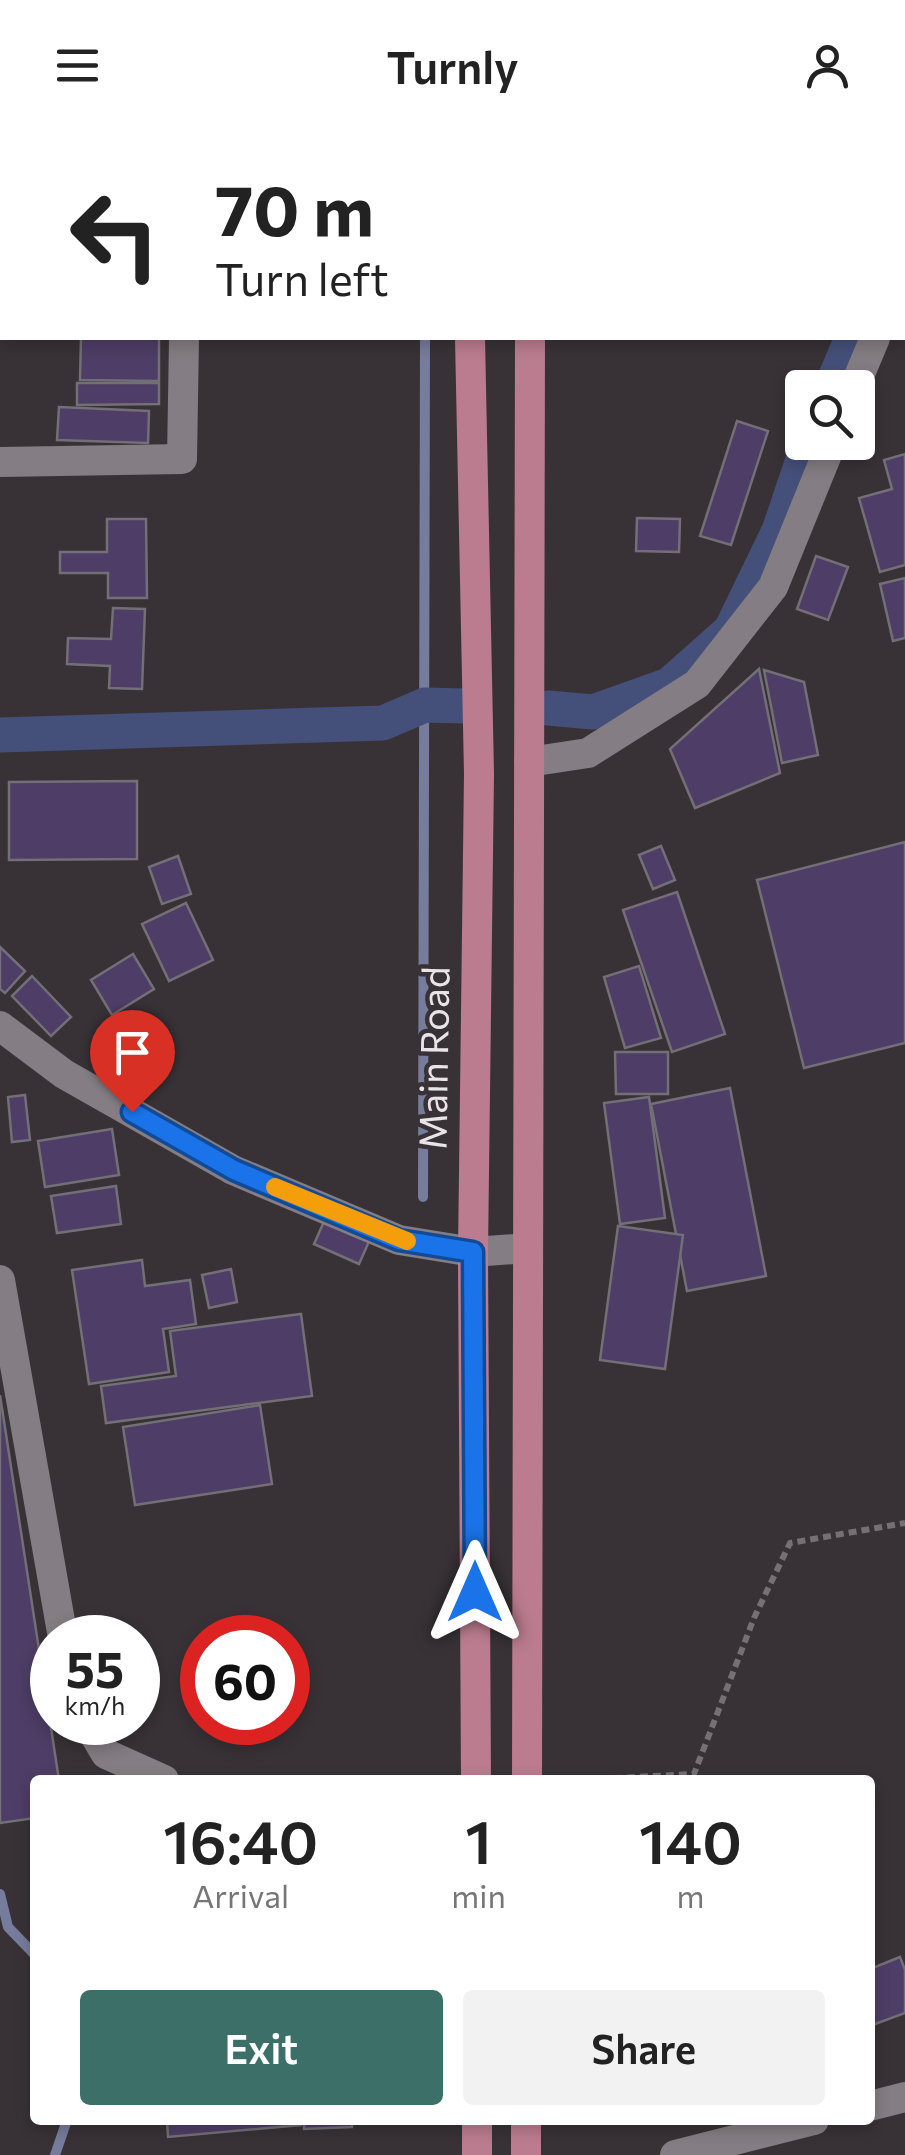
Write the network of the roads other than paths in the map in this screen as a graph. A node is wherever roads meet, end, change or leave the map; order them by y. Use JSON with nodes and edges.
{"nodes":[{"id":1,"x":184,"y":340,"type":"edge"},
{"id":2,"x":470,"y":340,"type":"edge"},
{"id":3,"x":530,"y":340,"type":"edge"},
{"id":4,"x":873,"y":340,"type":"edge"},
{"id":5,"x":861,"y":370,"type":"edge"},
{"id":6,"x":825,"y":460,"type":"edge"},
{"id":7,"x":0,"y":462,"type":"edge"},
{"id":8,"x":529,"y":762,"type":"junction"},
{"id":9,"x":0,"y":1026,"type":"edge"},
{"id":10,"x":528,"y":1248,"type":"junction"},
{"id":11,"x":473,"y":1252,"type":"junction"},
{"id":12,"x":0,"y":1280,"type":"edge"},
{"id":13,"x":58,"y":1615,"type":"edge"},
{"id":14,"x":101,"y":1745,"type":"edge"},
{"id":15,"x":153,"y":1775,"type":"edge"},
{"id":16,"x":476,"y":1775,"type":"edge"},
{"id":17,"x":527,"y":1775,"type":"edge"},
{"id":18,"x":905,"y":2097,"type":"edge"},
{"id":19,"x":875,"y":2105,"type":"edge"},
{"id":20,"x":477,"y":2125,"type":"edge"},
{"id":21,"x":526,"y":2125,"type":"edge"},
{"id":22,"x":794,"y":2125,"type":"edge"},
{"id":23,"x":477,"y":2155,"type":"edge"},
{"id":24,"x":526,"y":2155,"type":"edge"},
{"id":25,"x":676,"y":2155,"type":"edge"}],
"edges":[{"from":1,"to":7,"type":"street"},
{"from":2,"to":11,"type":"main road","name":"Main Road"},
{"from":3,"to":8,"type":"main road"},
{"from":4,"to":5,"type":"street"},
{"from":6,"to":8,"type":"street"},
{"from":8,"to":10,"type":"main road"},
{"from":9,"to":11,"type":"street"},
{"from":10,"to":11,"type":"street"},
{"from":10,"to":17,"type":"main road"},
{"from":11,"to":16,"type":"main road","name":"Main Road"},
{"from":12,"to":13,"type":"street"},
{"from":14,"to":15,"type":"street"},
{"from":18,"to":19,"type":"street"},
{"from":20,"to":23,"type":"main road"},
{"from":21,"to":24,"type":"main road"},
{"from":22,"to":25,"type":"street"}]}
